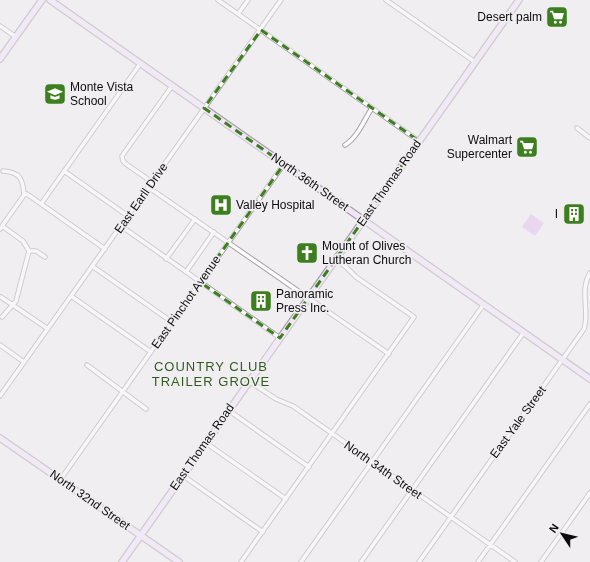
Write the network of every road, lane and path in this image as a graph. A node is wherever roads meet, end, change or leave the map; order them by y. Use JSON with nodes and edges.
{"nodes":[{"id":1,"x":42,"y":0,"type":"edge"},
{"id":2,"x":50,"y":0,"type":"edge"},
{"id":3,"x":218,"y":0,"type":"edge"},
{"id":4,"x":248,"y":0,"type":"edge"},
{"id":5,"x":281,"y":0,"type":"edge"},
{"id":6,"x":386,"y":0,"type":"edge"},
{"id":7,"x":518,"y":0,"type":"edge"},
{"id":8,"x":238,"y":14,"type":"junction"},
{"id":9,"x":0,"y":26,"type":"edge"},
{"id":10,"x":260,"y":30,"type":"junction"},
{"id":11,"x":16,"y":37,"type":"junction"},
{"id":12,"x":0,"y":59,"type":"edge"},
{"id":13,"x":475,"y":62,"type":"junction"},
{"id":14,"x":140,"y":64,"type":"junction"},
{"id":15,"x":172,"y":86,"type":"junction"},
{"id":16,"x":204,"y":108,"type":"junction"},
{"id":17,"x":372,"y":108,"type":"junction"},
{"id":18,"x":577,"y":128,"type":"dead end"},
{"id":19,"x":590,"y":138,"type":"edge"},
{"id":20,"x":419,"y":141,"type":"junction"},
{"id":21,"x":345,"y":145,"type":"dead end"},
{"id":22,"x":284,"y":164,"type":"junction"},
{"id":23,"x":3,"y":171,"type":"dead end"},
{"id":24,"x":64,"y":171,"type":"junction"},
{"id":25,"x":152,"y":182,"type":"junction"},
{"id":26,"x":148,"y":187,"type":"junction"},
{"id":27,"x":24,"y":194,"type":"junction"},
{"id":28,"x":41,"y":204,"type":"junction"},
{"id":29,"x":128,"y":216,"type":"junction"},
{"id":30,"x":194,"y":219,"type":"junction"},
{"id":31,"x":363,"y":219,"type":"junction"},
{"id":32,"x":121,"y":226,"type":"junction"},
{"id":33,"x":1,"y":228,"type":"edge"},
{"id":34,"x":214,"y":232,"type":"junction"},
{"id":35,"x":228,"y":242,"type":"junction"},
{"id":36,"x":105,"y":249,"type":"junction"},
{"id":37,"x":28,"y":251,"type":"junction"},
{"id":38,"x":45,"y":257,"type":"dead end"},
{"id":39,"x":166,"y":259,"type":"junction"},
{"id":40,"x":335,"y":259,"type":"junction"},
{"id":41,"x":92,"y":266,"type":"junction"},
{"id":42,"x":186,"y":272,"type":"junction"},
{"id":43,"x":590,"y":273,"type":"edge"},
{"id":44,"x":200,"y":282,"type":"junction"},
{"id":45,"x":71,"y":296,"type":"junction"},
{"id":46,"x":1,"y":297,"type":"dead end"},
{"id":47,"x":308,"y":298,"type":"junction"},
{"id":48,"x":484,"y":304,"type":"junction"},
{"id":49,"x":13,"y":305,"type":"junction"},
{"id":50,"x":2,"y":317,"type":"dead end"},
{"id":51,"x":172,"y":322,"type":"junction"},
{"id":52,"x":48,"y":329,"type":"junction"},
{"id":53,"x":524,"y":332,"type":"junction"},
{"id":54,"x":280,"y":338,"type":"junction"},
{"id":55,"x":0,"y":345,"type":"edge"},
{"id":56,"x":151,"y":352,"type":"junction"},
{"id":57,"x":389,"y":354,"type":"junction"},
{"id":58,"x":563,"y":360,"type":"junction"},
{"id":59,"x":24,"y":362,"type":"junction"},
{"id":60,"x":87,"y":365,"type":"dead end"},
{"id":61,"x":590,"y":379,"type":"edge"},
{"id":62,"x":249,"y":381,"type":"junction"},
{"id":63,"x":122,"y":392,"type":"junction"},
{"id":64,"x":0,"y":396,"type":"edge"},
{"id":65,"x":590,"y":404,"type":"edge"},
{"id":66,"x":146,"y":409,"type":"dead end"},
{"id":67,"x":228,"y":410,"type":"junction"},
{"id":68,"x":332,"y":434,"type":"junction"},
{"id":69,"x":0,"y":438,"type":"edge"},
{"id":70,"x":206,"y":443,"type":"junction"},
{"id":71,"x":372,"y":462,"type":"junction"},
{"id":72,"x":309,"y":467,"type":"junction"},
{"id":73,"x":182,"y":475,"type":"junction"},
{"id":74,"x":60,"y":480,"type":"junction"},
{"id":75,"x":412,"y":490,"type":"junction"},
{"id":76,"x":590,"y":493,"type":"edge"},
{"id":77,"x":286,"y":499,"type":"junction"},
{"id":78,"x":451,"y":517,"type":"junction"},
{"id":79,"x":263,"y":532,"type":"junction"},
{"id":80,"x":140,"y":535,"type":"junction"},
{"id":81,"x":490,"y":545,"type":"junction"},
{"id":82,"x":122,"y":562,"type":"edge"},
{"id":83,"x":179,"y":562,"type":"edge"},
{"id":84,"x":241,"y":562,"type":"edge"},
{"id":85,"x":301,"y":562,"type":"edge"},
{"id":86,"x":361,"y":562,"type":"edge"},
{"id":87,"x":419,"y":562,"type":"edge"},
{"id":88,"x":478,"y":562,"type":"edge"},
{"id":89,"x":516,"y":562,"type":"edge"},
{"id":90,"x":541,"y":562,"type":"edge"}],
"edges":[{"from":1,"to":11,"type":"main road"},
{"from":2,"to":14,"type":"main road","name":"North 36th Street"},
{"from":3,"to":8,"type":"street"},
{"from":4,"to":8,"type":"street"},
{"from":5,"to":10,"type":"street","name":"East Earll Drive"},
{"from":6,"to":13,"type":"street"},
{"from":7,"to":13,"type":"main road","name":"East Thomas Road"},
{"from":8,"to":10,"type":"street"},
{"from":9,"to":11,"type":"street"},
{"from":10,"to":16,"type":"street","name":"East Earll Drive"},
{"from":10,"to":17,"type":"street"},
{"from":11,"to":12,"type":"main road"},
{"from":13,"to":20,"type":"main road","name":"East Thomas Road"},
{"from":14,"to":15,"type":"main road","name":"North 36th Street"},
{"from":14,"to":24,"type":"street"},
{"from":15,"to":16,"type":"main road","name":"North 36th Street"},
{"from":15,"to":25,"type":"street"},
{"from":16,"to":22,"type":"main road","name":"North 36th Street"},
{"from":16,"to":25,"type":"street","name":"East Earll Drive"},
{"from":17,"to":20,"type":"street"},
{"from":17,"to":21,"type":"street"},
{"from":18,"to":19,"type":"street"},
{"from":20,"to":31,"type":"main road","name":"East Thomas Road"},
{"from":22,"to":31,"type":"main road","name":"North 36th Street"},
{"from":22,"to":35,"type":"street","name":"East Pinchot Avenue"},
{"from":23,"to":27,"type":"street"},
{"from":24,"to":28,"type":"street"},
{"from":24,"to":29,"type":"street"},
{"from":25,"to":26,"type":"street","name":"East Earll Drive"},
{"from":26,"to":29,"type":"street","name":"East Earll Drive"},
{"from":26,"to":30,"type":"street"},
{"from":27,"to":28,"type":"street"},
{"from":27,"to":33,"type":"street"},
{"from":28,"to":36,"type":"street"},
{"from":29,"to":32,"type":"street","name":"East Earll Drive"},
{"from":30,"to":34,"type":"street"},
{"from":30,"to":39,"type":"street"},
{"from":31,"to":40,"type":"main road","name":"East Thomas Road"},
{"from":31,"to":48,"type":"main road","name":"North 36th Street"},
{"from":32,"to":36,"type":"street","name":"East Earll Drive"},
{"from":32,"to":39,"type":"street"},
{"from":33,"to":37,"type":"street"},
{"from":34,"to":35,"type":"street"},
{"from":34,"to":42,"type":"street"},
{"from":35,"to":44,"type":"street","name":"East Pinchot Avenue"},
{"from":35,"to":47,"type":"street"},
{"from":36,"to":41,"type":"street","name":"East Earll Drive"},
{"from":37,"to":38,"type":"street"},
{"from":37,"to":49,"type":"street"},
{"from":39,"to":42,"type":"street"},
{"from":40,"to":47,"type":"main road","name":"East Thomas Road"},
{"from":40,"to":57,"type":"street"},
{"from":41,"to":45,"type":"street","name":"East Earll Drive"},
{"from":41,"to":51,"type":"street"},
{"from":42,"to":44,"type":"street"},
{"from":43,"to":58,"type":"street","name":"East Yale Street"},
{"from":44,"to":51,"type":"street","name":"East Pinchot Avenue"},
{"from":44,"to":54,"type":"street"},
{"from":45,"to":52,"type":"street","name":"East Earll Drive"},
{"from":45,"to":56,"type":"street"},
{"from":46,"to":49,"type":"street"},
{"from":47,"to":54,"type":"main road","name":"East Thomas Road"},
{"from":47,"to":57,"type":"street"},
{"from":48,"to":53,"type":"main road","name":"North 36th Street"},
{"from":48,"to":71,"type":"street"},
{"from":49,"to":50,"type":"street"},
{"from":49,"to":52,"type":"street"},
{"from":51,"to":56,"type":"street","name":"East Pinchot Avenue"},
{"from":52,"to":59,"type":"street","name":"East Earll Drive"},
{"from":53,"to":58,"type":"main road","name":"North 36th Street"},
{"from":53,"to":75,"type":"street"},
{"from":54,"to":62,"type":"main road","name":"East Thomas Road"},
{"from":55,"to":59,"type":"street"},
{"from":56,"to":63,"type":"street","name":"East Pinchot Avenue"},
{"from":57,"to":68,"type":"street"},
{"from":58,"to":61,"type":"main road","name":"North 36th Street"},
{"from":58,"to":78,"type":"street","name":"East Yale Street"},
{"from":59,"to":64,"type":"street","name":"East Earll Drive"},
{"from":60,"to":63,"type":"street"},
{"from":62,"to":67,"type":"main road","name":"East Thomas Road"},
{"from":62,"to":68,"type":"street","name":"North 34th Street"},
{"from":63,"to":66,"type":"street"},
{"from":63,"to":74,"type":"street","name":"East Pinchot Avenue"},
{"from":65,"to":81,"type":"street"},
{"from":67,"to":70,"type":"main road","name":"East Thomas Road"},
{"from":67,"to":72,"type":"street"},
{"from":68,"to":71,"type":"street","name":"North 34th Street"},
{"from":68,"to":72,"type":"street"},
{"from":69,"to":74,"type":"main road","name":"North 32nd Street"},
{"from":70,"to":73,"type":"main road","name":"East Thomas Road"},
{"from":70,"to":77,"type":"street"},
{"from":71,"to":75,"type":"street","name":"North 34th Street"},
{"from":71,"to":85,"type":"street"},
{"from":72,"to":77,"type":"street"},
{"from":73,"to":79,"type":"street"},
{"from":73,"to":80,"type":"main road","name":"East Thomas Road"},
{"from":74,"to":80,"type":"main road","name":"North 32nd Street"},
{"from":75,"to":78,"type":"street","name":"North 34th Street"},
{"from":75,"to":86,"type":"street"},
{"from":76,"to":90,"type":"street"},
{"from":77,"to":79,"type":"street"},
{"from":78,"to":81,"type":"street","name":"North 34th Street"},
{"from":78,"to":87,"type":"street","name":"East Yale Street"},
{"from":79,"to":84,"type":"street"},
{"from":80,"to":82,"type":"main road","name":"East Thomas Road"},
{"from":80,"to":83,"type":"main road","name":"North 32nd Street"},
{"from":81,"to":88,"type":"street"},
{"from":81,"to":89,"type":"street","name":"North 34th Street"}]}
